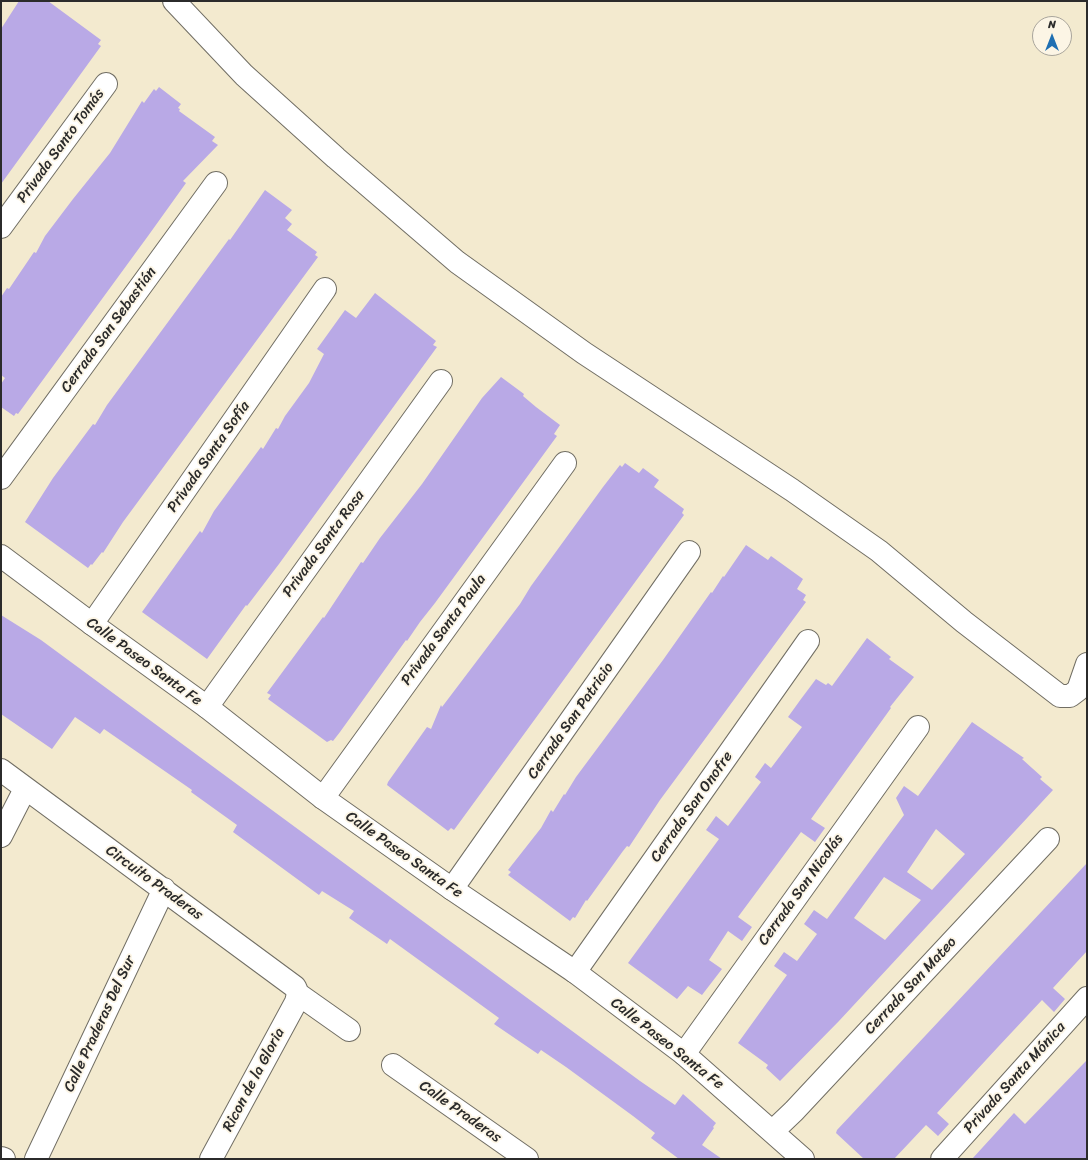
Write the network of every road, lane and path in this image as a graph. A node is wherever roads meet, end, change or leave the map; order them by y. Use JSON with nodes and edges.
{"nodes":[{"id":1,"x":174,"y":1,"type":"edge"},
{"id":2,"x":106,"y":84,"type":"dead end"},
{"id":3,"x":216,"y":183,"type":"dead end"},
{"id":4,"x":1,"y":227,"type":"edge"},
{"id":5,"x":325,"y":289,"type":"dead end"},
{"id":6,"x":441,"y":381,"type":"dead end"},
{"id":7,"x":565,"y":463,"type":"dead end"},
{"id":8,"x":1,"y":478,"type":"edge"},
{"id":9,"x":688,"y":552,"type":"dead end"},
{"id":10,"x":1,"y":556,"type":"edge"},
{"id":11,"x":92,"y":624,"type":"junction"},
{"id":12,"x":808,"y":641,"type":"dead end"},
{"id":13,"x":1087,"y":664,"type":"edge"},
{"id":14,"x":207,"y":707,"type":"junction"},
{"id":15,"x":918,"y":727,"type":"dead end"},
{"id":16,"x":1,"y":770,"type":"edge"},
{"id":17,"x":25,"y":789,"type":"junction"},
{"id":18,"x":324,"y":798,"type":"junction"},
{"id":19,"x":1,"y":836,"type":"edge"},
{"id":20,"x":1048,"y":839,"type":"dead end"},
{"id":21,"x":164,"y":889,"type":"junction"},
{"id":22,"x":452,"y":889,"type":"junction"},
{"id":23,"x":575,"y":972,"type":"junction"},
{"id":24,"x":297,"y":998,"type":"junction"},
{"id":25,"x":1087,"y":998,"type":"edge"},
{"id":26,"x":349,"y":1030,"type":"dead end"},
{"id":27,"x":684,"y":1054,"type":"junction"},
{"id":28,"x":393,"y":1066,"type":"dead end"},
{"id":29,"x":773,"y":1131,"type":"junction"},
{"id":30,"x":1,"y":1158,"type":"edge"},
{"id":31,"x":4,"y":1159,"type":"edge"},
{"id":32,"x":36,"y":1159,"type":"edge"},
{"id":33,"x":211,"y":1159,"type":"edge"},
{"id":34,"x":528,"y":1159,"type":"edge"},
{"id":35,"x":803,"y":1159,"type":"edge"},
{"id":36,"x":942,"y":1159,"type":"edge"}],
"edges":[{"from":1,"to":13,"type":"street"},
{"from":2,"to":4,"type":"street","name":"Privada Santo Tomás"},
{"from":3,"to":8,"type":"street","name":"Cerrada San Sebastián"},
{"from":5,"to":11,"type":"street","name":"Privada Santa Sofía"},
{"from":6,"to":14,"type":"street","name":"Privada Santa Rosa"},
{"from":7,"to":18,"type":"street","name":"Privada Santa Paula"},
{"from":9,"to":22,"type":"street","name":"Cerrada San Patricio"},
{"from":10,"to":11,"type":"street","name":"Calle Paseo Santa Fe"},
{"from":11,"to":14,"type":"street","name":"Calle Paseo Santa Fe"},
{"from":12,"to":23,"type":"street","name":"Cerrada San Onofre"},
{"from":14,"to":18,"type":"street","name":"Calle Paseo Santa Fe"},
{"from":15,"to":27,"type":"street","name":"Cerrada San Nicolás"},
{"from":16,"to":17,"type":"street","name":"Circuito Praderas"},
{"from":17,"to":19,"type":"street"},
{"from":17,"to":21,"type":"street","name":"Circuito Praderas"},
{"from":18,"to":22,"type":"street","name":"Calle Paseo Santa Fe"},
{"from":20,"to":29,"type":"street","name":"Cerrada San Mateo"},
{"from":21,"to":24,"type":"street","name":"Circuito Praderas"},
{"from":21,"to":32,"type":"street","name":"Calle Praderas Del Sur"},
{"from":22,"to":23,"type":"street","name":"Calle Paseo Santa Fe"},
{"from":23,"to":27,"type":"street","name":"Calle Paseo Santa Fe"},
{"from":24,"to":26,"type":"street","name":"Circuito Praderas"},
{"from":24,"to":33,"type":"street","name":"Ricon de la Gloria"},
{"from":25,"to":36,"type":"street","name":"Privada Santa Mónica"},
{"from":27,"to":29,"type":"street","name":"Calle Paseo Santa Fe"},
{"from":28,"to":34,"type":"street","name":"Calle Praderas"},
{"from":29,"to":35,"type":"street","name":"Calle Paseo Santa Fe"},
{"from":30,"to":31,"type":"street"}]}
